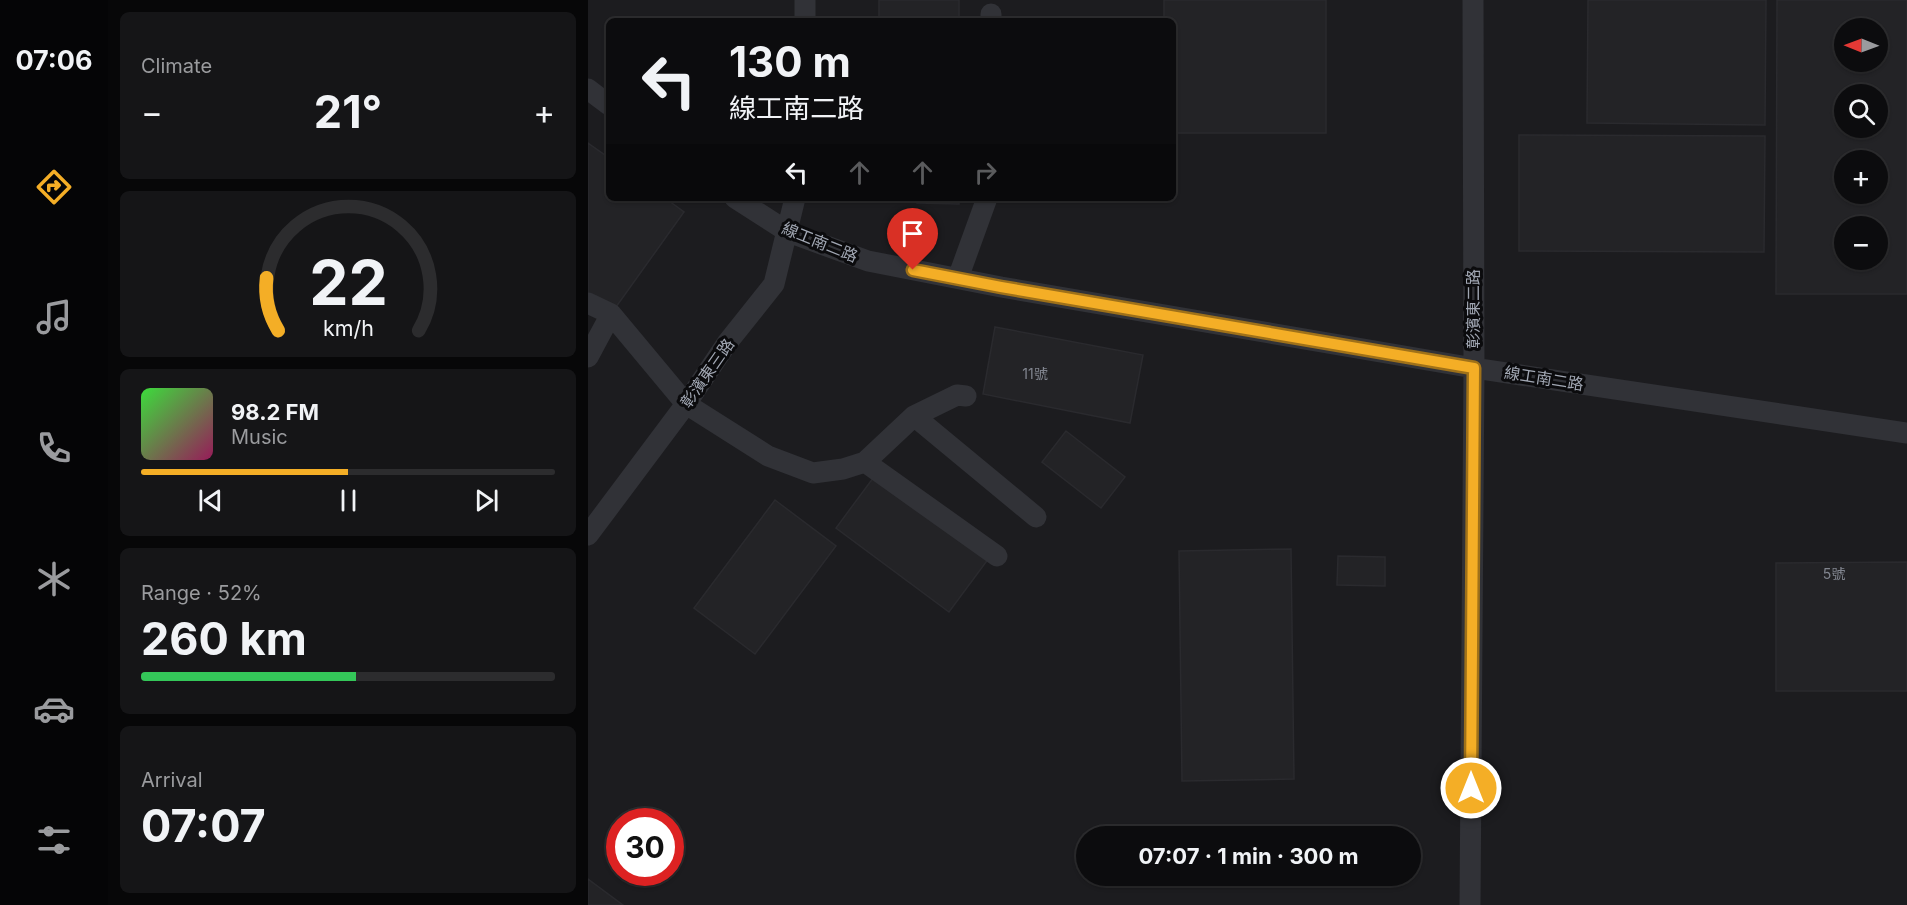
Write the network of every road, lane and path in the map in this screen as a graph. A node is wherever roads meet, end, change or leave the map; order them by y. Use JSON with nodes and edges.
{"nodes":[{"id":1,"x":805,"y":0,"type":"edge"},
{"id":2,"x":1473,"y":0,"type":"edge"},
{"id":3,"x":805,"y":18,"type":"edge"},
{"id":4,"x":588,"y":88,"type":"edge"},
{"id":5,"x":606,"y":103,"type":"edge"},
{"id":6,"x":740,"y":201,"type":"edge"},
{"id":7,"x":794,"y":201,"type":"edge"},
{"id":8,"x":986,"y":201,"type":"edge"},
{"id":9,"x":788,"y":232,"type":"junction"},
{"id":10,"x":958,"y":278,"type":"junction"},
{"id":11,"x":588,"y":303,"type":"edge"},
{"id":12,"x":611,"y":314,"type":"junction"},
{"id":13,"x":588,"y":357,"type":"edge"},
{"id":14,"x":1474,"y":368,"type":"junction"},
{"id":15,"x":966,"y":396,"type":"dead end"},
{"id":16,"x":686,"y":404,"type":"junction"},
{"id":17,"x":914,"y":416,"type":"junction"},
{"id":18,"x":1907,"y":433,"type":"edge"},
{"id":19,"x":865,"y":462,"type":"junction"},
{"id":20,"x":1036,"y":517,"type":"dead end"},
{"id":21,"x":588,"y":535,"type":"edge"},
{"id":22,"x":996,"y":556,"type":"dead end"},
{"id":23,"x":1470,"y":905,"type":"edge"}],
"edges":[{"from":1,"to":3,"type":"street"},
{"from":2,"to":14,"type":"street","name":"彰濱東二路"},
{"from":4,"to":5,"type":"street"},
{"from":6,"to":9,"type":"street","name":"線工南二路"},
{"from":7,"to":9,"type":"street","name":"彰濱東三路"},
{"from":8,"to":10,"type":"street"},
{"from":9,"to":10,"type":"street","name":"線工南二路"},
{"from":9,"to":16,"type":"street","name":"彰濱東三路"},
{"from":10,"to":14,"type":"street","name":"線工南二路"},
{"from":11,"to":12,"type":"street"},
{"from":12,"to":13,"type":"street"},
{"from":12,"to":16,"type":"street"},
{"from":14,"to":18,"type":"street","name":"線工南二路"},
{"from":14,"to":23,"type":"street","name":"彰濱東二路"},
{"from":15,"to":17,"type":"street"},
{"from":16,"to":19,"type":"street"},
{"from":16,"to":21,"type":"street","name":"彰濱東三路"},
{"from":17,"to":19,"type":"street"},
{"from":17,"to":20,"type":"street"},
{"from":19,"to":22,"type":"street"}]}
